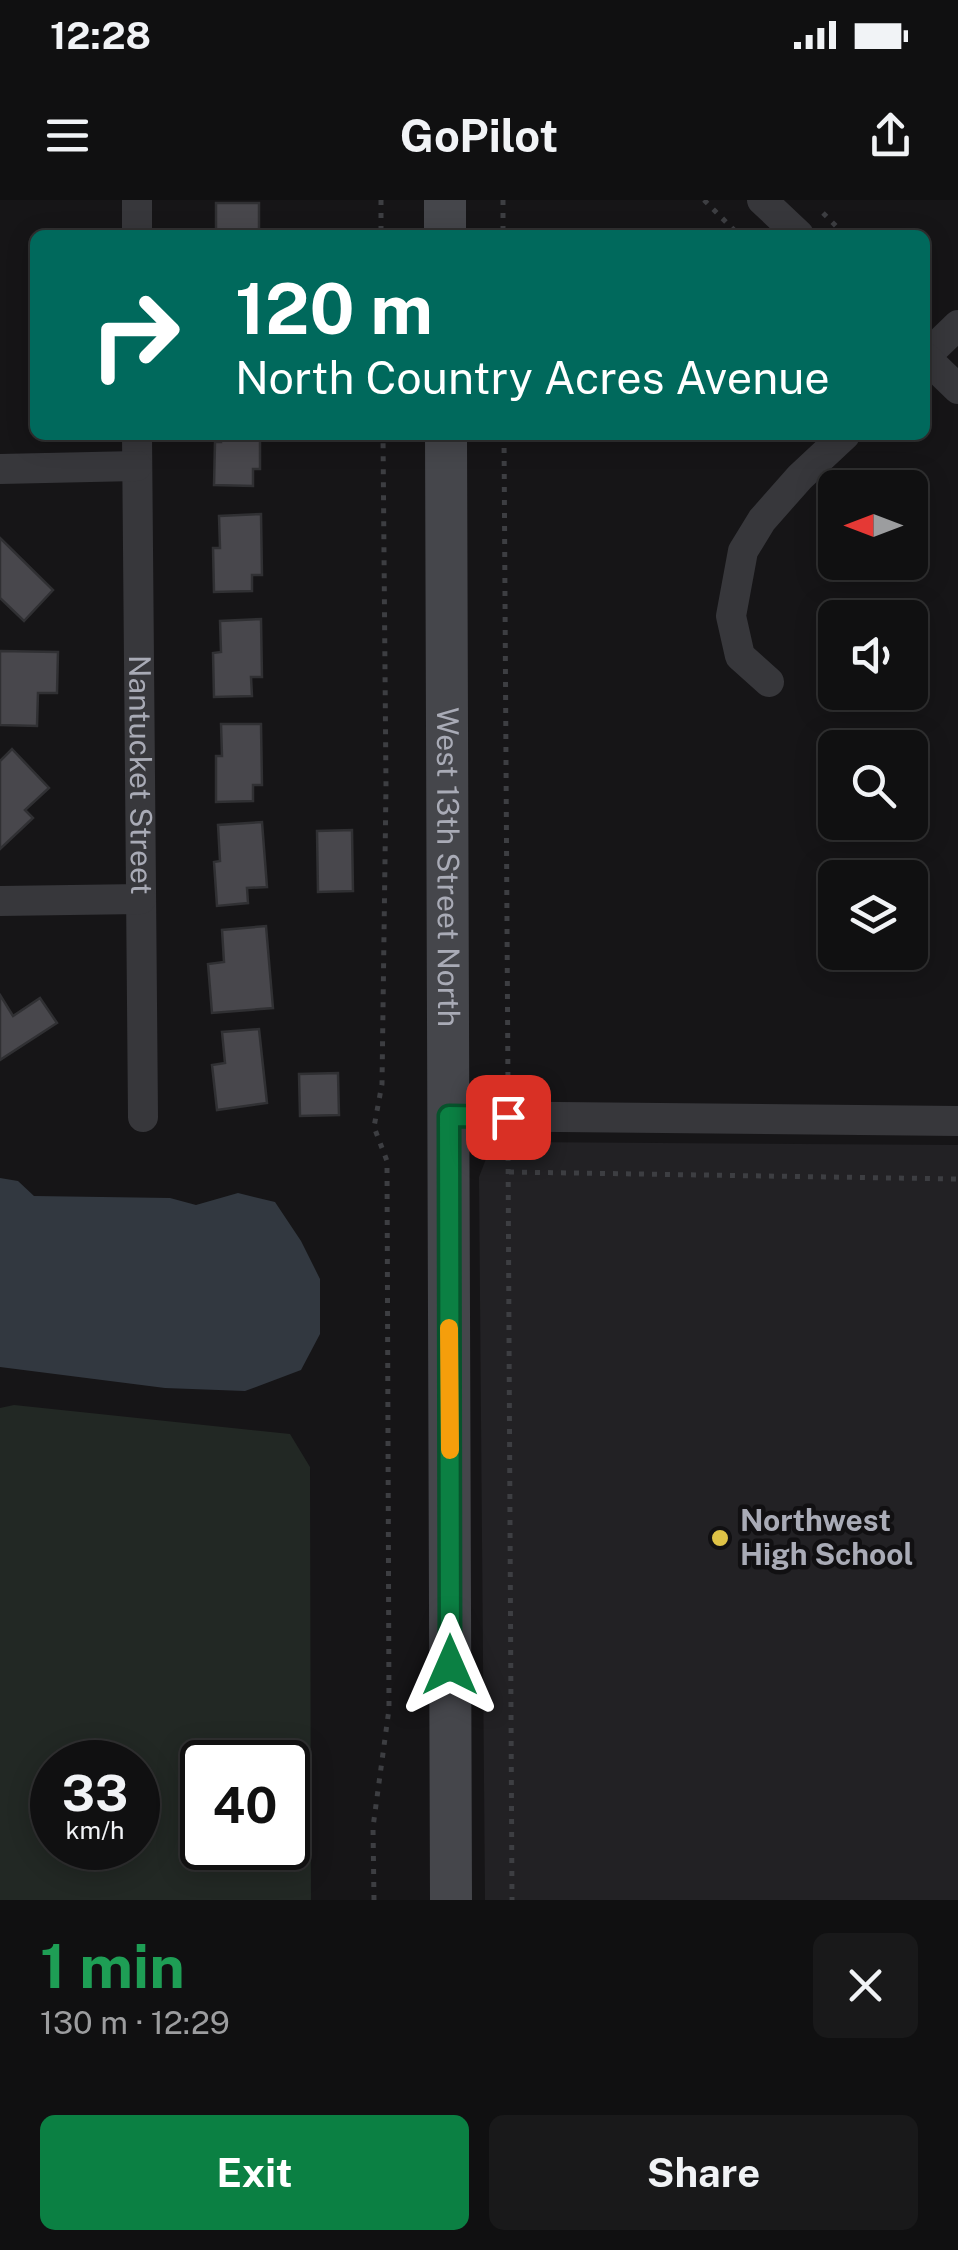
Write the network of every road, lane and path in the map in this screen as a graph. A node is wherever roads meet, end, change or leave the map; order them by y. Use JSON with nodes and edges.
{"nodes":[{"id":1,"x":137,"y":200,"type":"edge"},
{"id":2,"x":381,"y":200,"type":"edge"},
{"id":3,"x":445,"y":200,"type":"edge"},
{"id":4,"x":503,"y":200,"type":"edge"},
{"id":5,"x":704,"y":200,"type":"edge"},
{"id":6,"x":762,"y":200,"type":"edge"},
{"id":7,"x":821,"y":211,"type":"dead end"},
{"id":8,"x":137,"y":230,"type":"edge"},
{"id":9,"x":381,"y":230,"type":"edge"},
{"id":10,"x":446,"y":230,"type":"edge"},
{"id":11,"x":503,"y":230,"type":"edge"},
{"id":12,"x":734,"y":230,"type":"edge"},
{"id":13,"x":793,"y":230,"type":"edge"},
{"id":14,"x":840,"y":230,"type":"edge"},
{"id":15,"x":958,"y":326,"type":"edge"},
{"id":16,"x":930,"y":352,"type":"edge"},
{"id":17,"x":930,"y":362,"type":"edge"},
{"id":18,"x":958,"y":389,"type":"edge"},
{"id":19,"x":137,"y":440,"type":"edge"},
{"id":20,"x":383,"y":440,"type":"edge"},
{"id":21,"x":446,"y":440,"type":"edge"},
{"id":22,"x":504,"y":440,"type":"edge"},
{"id":23,"x":840,"y":440,"type":"edge"},
{"id":24,"x":137,"y":466,"type":"junction"},
{"id":25,"x":0,"y":469,"type":"edge"},
{"id":26,"x":768,"y":682,"type":"dead end"},
{"id":27,"x":140,"y":898,"type":"junction"},
{"id":28,"x":0,"y":900,"type":"edge"},
{"id":29,"x":449,"y":1116,"type":"junction"},
{"id":30,"x":142,"y":1117,"type":"dead end"},
{"id":31,"x":508,"y":1117,"type":"junction"},
{"id":32,"x":958,"y":1122,"type":"edge"},
{"id":33,"x":509,"y":1172,"type":"junction"},
{"id":34,"x":958,"y":1179,"type":"edge"},
{"id":35,"x":374,"y":1900,"type":"edge"},
{"id":36,"x":451,"y":1900,"type":"edge"},
{"id":37,"x":512,"y":1900,"type":"edge"}],
"edges":[{"from":1,"to":8,"type":"street"},
{"from":2,"to":9,"type":"path"},
{"from":3,"to":10,"type":"street"},
{"from":4,"to":11,"type":"path"},
{"from":5,"to":12,"type":"path"},
{"from":6,"to":13,"type":"street"},
{"from":7,"to":14,"type":"path"},
{"from":15,"to":16,"type":"street"},
{"from":17,"to":18,"type":"street"},
{"from":19,"to":24,"type":"street","name":"Nantucket Street"},
{"from":20,"to":35,"type":"path"},
{"from":21,"to":29,"type":"street","name":"West 13th Street North"},
{"from":22,"to":31,"type":"path"},
{"from":23,"to":26,"type":"street"},
{"from":24,"to":25,"type":"street"},
{"from":24,"to":27,"type":"street","name":"Nantucket Street"},
{"from":27,"to":28,"type":"street"},
{"from":27,"to":30,"type":"street","name":"Nantucket Street"},
{"from":29,"to":31,"type":"street"},
{"from":29,"to":36,"type":"street","name":"West 13th Street North"},
{"from":31,"to":32,"type":"street"},
{"from":31,"to":33,"type":"path"},
{"from":33,"to":34,"type":"path"},
{"from":33,"to":37,"type":"path"}]}
